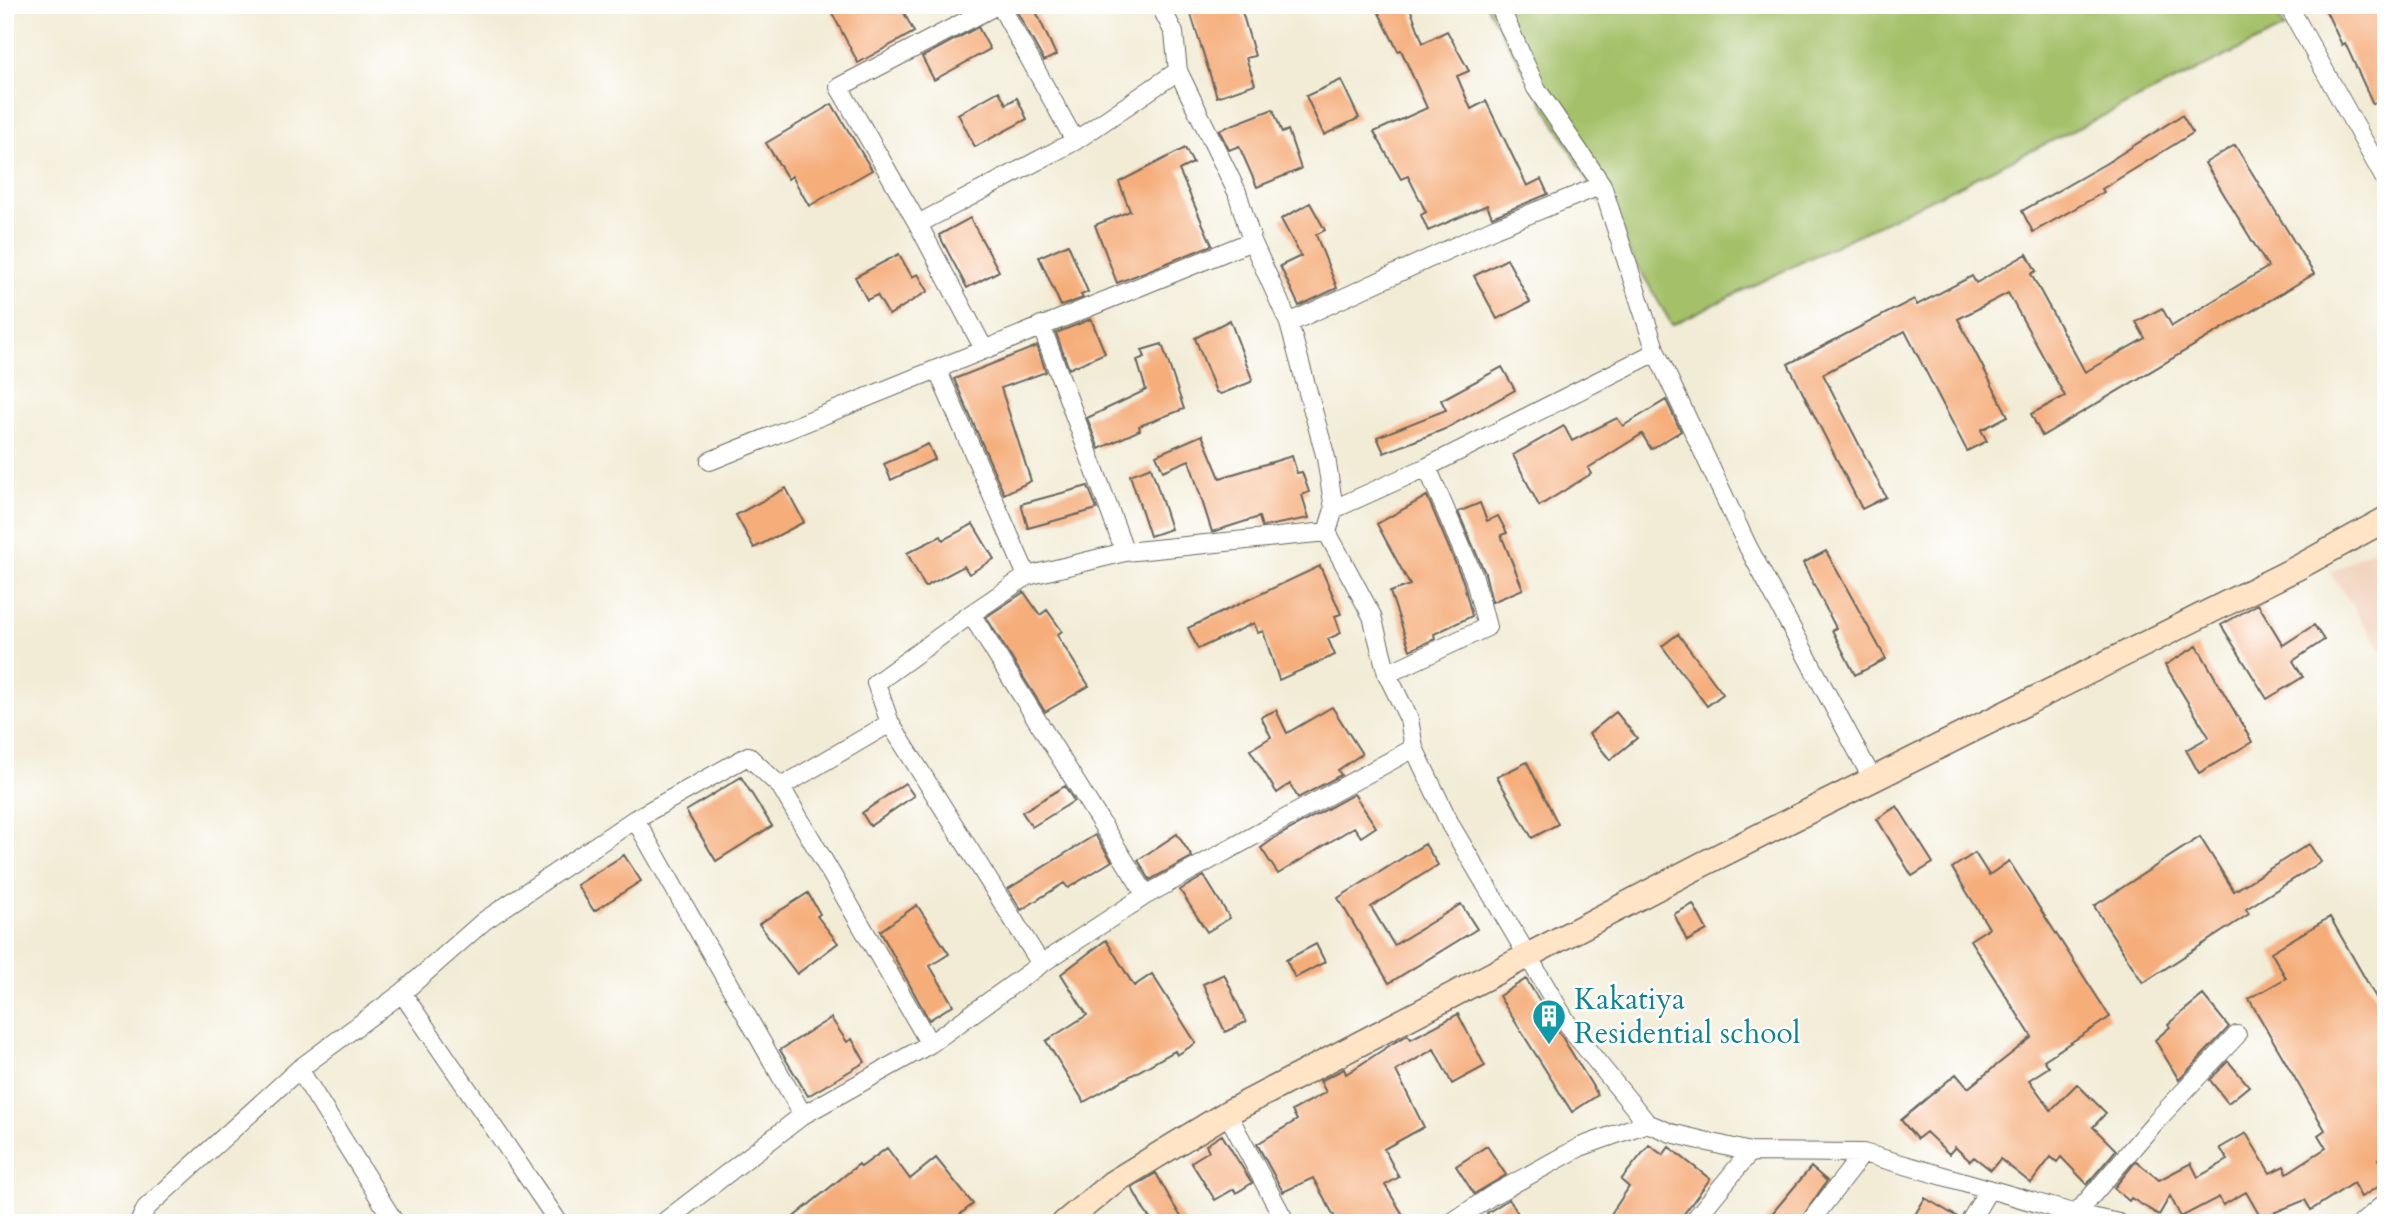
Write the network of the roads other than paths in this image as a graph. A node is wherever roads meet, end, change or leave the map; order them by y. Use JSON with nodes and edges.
{"nodes":[{"id":1,"x":998,"y":5,"type":"edge"},
{"id":2,"x":1160,"y":5,"type":"edge"},
{"id":3,"x":1499,"y":5,"type":"edge"},
{"id":4,"x":2288,"y":5,"type":"edge"},
{"id":5,"x":1178,"y":71,"type":"junction"},
{"id":6,"x":1075,"y":141,"type":"junction"},
{"id":7,"x":2386,"y":181,"type":"edge"},
{"id":8,"x":1602,"y":185,"type":"junction"},
{"id":9,"x":918,"y":225,"type":"junction"},
{"id":10,"x":1252,"y":241,"type":"junction"},
{"id":11,"x":1289,"y":323,"type":"junction"},
{"id":12,"x":1041,"y":326,"type":"junction"},
{"id":13,"x":984,"y":349,"type":"junction"},
{"id":14,"x":1656,"y":352,"type":"junction"},
{"id":15,"x":937,"y":369,"type":"junction"},
{"id":16,"x":710,"y":461,"type":"dead end"},
{"id":17,"x":1427,"y":467,"type":"junction"},
{"id":18,"x":1334,"y":509,"type":"junction"},
{"id":19,"x":2386,"y":519,"type":"edge"},
{"id":20,"x":1326,"y":532,"type":"junction"},
{"id":21,"x":1125,"y":552,"type":"junction"},
{"id":22,"x":1027,"y":576,"type":"junction"},
{"id":23,"x":971,"y":614,"type":"junction"},
{"id":24,"x":1387,"y":674,"type":"junction"},
{"id":25,"x":890,"y":723,"type":"junction"},
{"id":26,"x":1414,"y":748,"type":"junction"},
{"id":27,"x":1872,"y":780,"type":"junction"},
{"id":28,"x":781,"y":787,"type":"junction"},
{"id":29,"x":635,"y":819,"type":"junction"},
{"id":30,"x":1146,"y":895,"type":"junction"},
{"id":31,"x":1526,"y":956,"type":"junction"},
{"id":32,"x":1041,"y":964,"type":"junction"},
{"id":33,"x":402,"y":993,"type":"junction"},
{"id":34,"x":2237,"y":1035,"type":"dead end"},
{"id":35,"x":930,"y":1044,"type":"junction"},
{"id":36,"x":299,"y":1069,"type":"junction"},
{"id":37,"x":1227,"y":1113,"type":"junction"},
{"id":38,"x":803,"y":1115,"type":"junction"},
{"id":39,"x":1647,"y":1123,"type":"junction"},
{"id":40,"x":1751,"y":1152,"type":"junction"},
{"id":41,"x":1863,"y":1153,"type":"junction"},
{"id":42,"x":1989,"y":1189,"type":"junction"},
{"id":43,"x":2386,"y":1202,"type":"edge"},
{"id":44,"x":2076,"y":1214,"type":"junction"},
{"id":45,"x":139,"y":1223,"type":"edge"},
{"id":46,"x":395,"y":1223,"type":"edge"},
{"id":47,"x":559,"y":1223,"type":"edge"},
{"id":48,"x":663,"y":1223,"type":"edge"},
{"id":49,"x":1064,"y":1223,"type":"edge"},
{"id":50,"x":1286,"y":1223,"type":"edge"},
{"id":51,"x":1451,"y":1223,"type":"edge"},
{"id":52,"x":1692,"y":1223,"type":"edge"},
{"id":53,"x":1809,"y":1223,"type":"edge"},
{"id":54,"x":1969,"y":1223,"type":"edge"},
{"id":55,"x":2119,"y":1223,"type":"edge"},
{"id":56,"x":2362,"y":1223,"type":"edge"}],
"edges":[{"from":1,"to":6,"type":"street"},
{"from":1,"to":9,"type":"street"},
{"from":2,"to":5,"type":"street"},
{"from":3,"to":8,"type":"street"},
{"from":4,"to":7,"type":"street"},
{"from":5,"to":6,"type":"street"},
{"from":5,"to":10,"type":"street"},
{"from":6,"to":9,"type":"street"},
{"from":8,"to":11,"type":"street"},
{"from":8,"to":14,"type":"street"},
{"from":9,"to":13,"type":"street"},
{"from":10,"to":11,"type":"street"},
{"from":10,"to":12,"type":"street"},
{"from":11,"to":18,"type":"street"},
{"from":12,"to":13,"type":"street"},
{"from":12,"to":21,"type":"street"},
{"from":13,"to":15,"type":"street"},
{"from":14,"to":17,"type":"street"},
{"from":14,"to":27,"type":"street"},
{"from":15,"to":16,"type":"street"},
{"from":15,"to":22,"type":"street"},
{"from":17,"to":18,"type":"street"},
{"from":17,"to":24,"type":"street"},
{"from":18,"to":20,"type":"street"},
{"from":19,"to":27,"type":"main road"},
{"from":20,"to":21,"type":"street"},
{"from":20,"to":24,"type":"street"},
{"from":21,"to":22,"type":"street"},
{"from":22,"to":23,"type":"street"},
{"from":23,"to":25,"type":"street"},
{"from":23,"to":30,"type":"street"},
{"from":24,"to":26,"type":"street"},
{"from":25,"to":28,"type":"street"},
{"from":25,"to":32,"type":"street"},
{"from":26,"to":30,"type":"street"},
{"from":26,"to":31,"type":"street"},
{"from":27,"to":31,"type":"main road"},
{"from":28,"to":29,"type":"street"},
{"from":28,"to":35,"type":"street"},
{"from":29,"to":33,"type":"street"},
{"from":29,"to":38,"type":"street"},
{"from":30,"to":32,"type":"street"},
{"from":31,"to":37,"type":"main road"},
{"from":31,"to":39,"type":"street"},
{"from":32,"to":35,"type":"street"},
{"from":33,"to":36,"type":"street"},
{"from":33,"to":47,"type":"street"},
{"from":34,"to":44,"type":"street"},
{"from":35,"to":38,"type":"street"},
{"from":36,"to":45,"type":"street"},
{"from":36,"to":46,"type":"street"},
{"from":37,"to":49,"type":"main road"},
{"from":37,"to":50,"type":"street"},
{"from":38,"to":48,"type":"street"},
{"from":39,"to":40,"type":"street"},
{"from":39,"to":51,"type":"street"},
{"from":40,"to":41,"type":"street"},
{"from":40,"to":52,"type":"street"},
{"from":41,"to":42,"type":"street"},
{"from":41,"to":53,"type":"street"},
{"from":42,"to":44,"type":"street"},
{"from":42,"to":54,"type":"street"},
{"from":43,"to":56,"type":"street"},
{"from":44,"to":55,"type":"street"}]}
